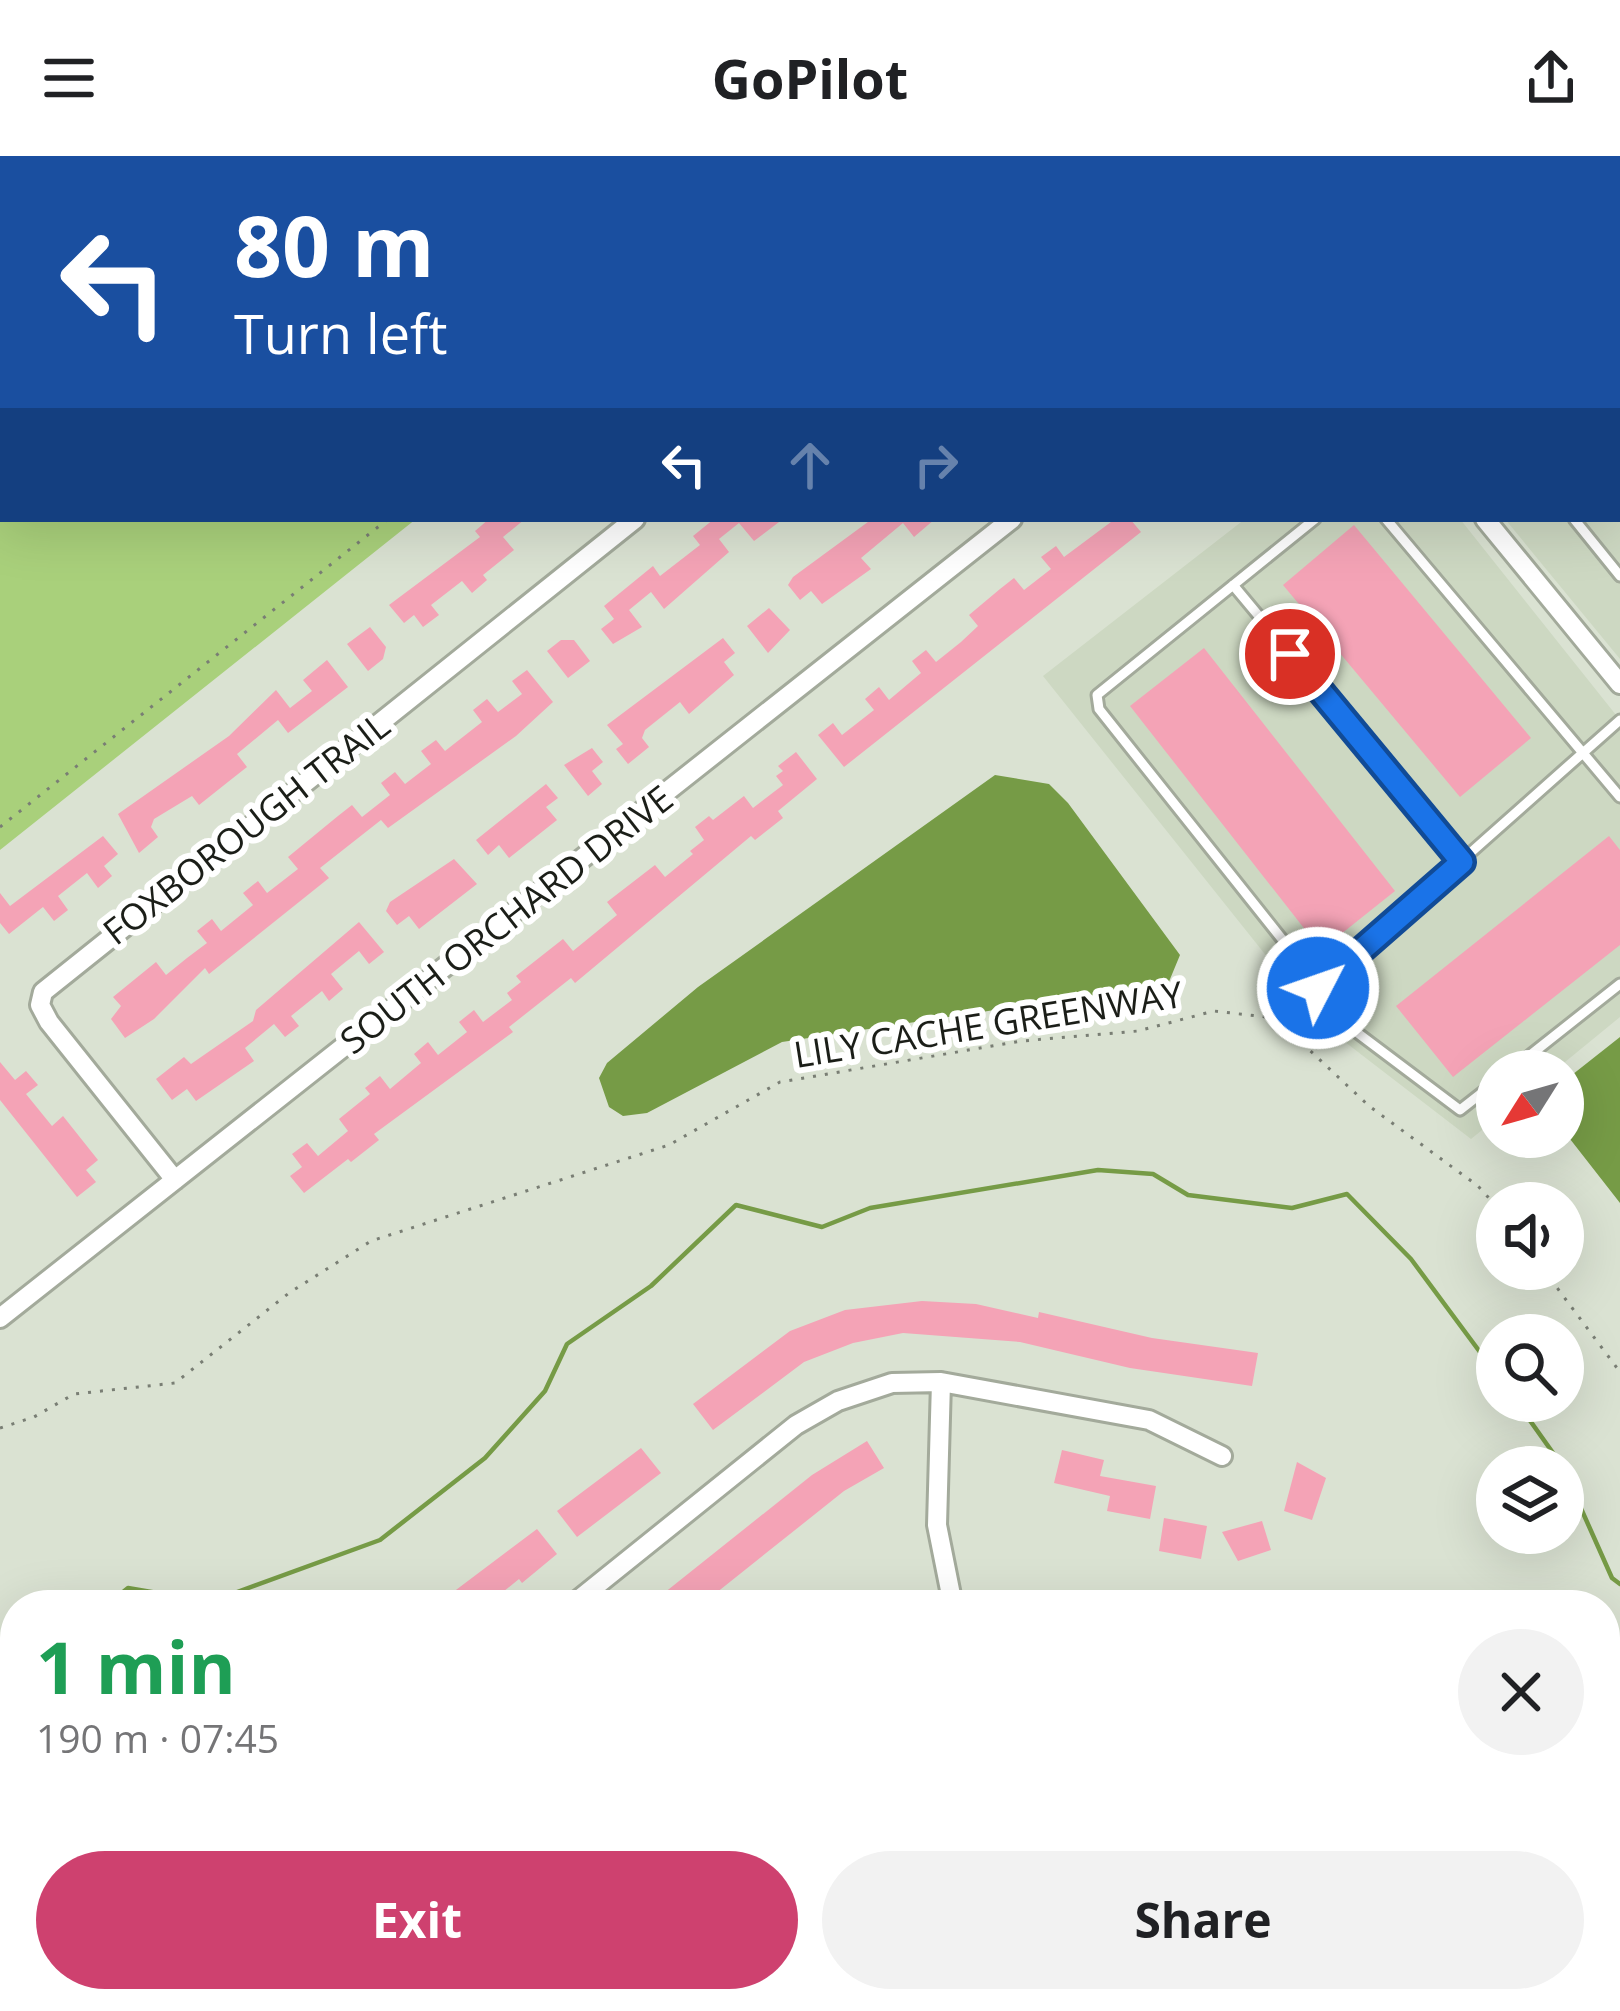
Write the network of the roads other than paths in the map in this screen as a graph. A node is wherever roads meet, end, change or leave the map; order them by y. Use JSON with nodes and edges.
{"nodes":[{"id":1,"x":631,"y":522,"type":"edge"},
{"id":2,"x":1008,"y":522,"type":"edge"},
{"id":3,"x":1311,"y":522,"type":"edge"},
{"id":4,"x":1389,"y":522,"type":"edge"},
{"id":5,"x":1487,"y":522,"type":"edge"},
{"id":6,"x":1576,"y":522,"type":"edge"},
{"id":7,"x":1620,"y":576,"type":"edge"},
{"id":8,"x":1233,"y":585,"type":"junction"},
{"id":9,"x":1620,"y":684,"type":"edge"},
{"id":10,"x":1620,"y":720,"type":"edge"},
{"id":11,"x":1582,"y":751,"type":"junction"},
{"id":12,"x":1620,"y":797,"type":"edge"},
{"id":13,"x":1462,"y":862,"type":"junction"},
{"id":14,"x":1620,"y":984,"type":"edge"},
{"id":15,"x":1318,"y":988,"type":"junction"},
{"id":16,"x":1537,"y":1050,"type":"edge"},
{"id":17,"x":1476,"y":1098,"type":"edge"},
{"id":18,"x":175,"y":1180,"type":"junction"},
{"id":19,"x":0,"y":1318,"type":"edge"},
{"id":20,"x":941,"y":1382,"type":"junction"},
{"id":21,"x":1222,"y":1456,"type":"dead end"},
{"id":22,"x":591,"y":1590,"type":"edge"},
{"id":23,"x":950,"y":1590,"type":"edge"}],
"edges":[{"from":1,"to":18,"type":"street","name":"FOXBOROUGH TRAIL"},
{"from":2,"to":18,"type":"street","name":"SOUTH ORCHARD DRIVE"},
{"from":3,"to":8,"type":"lane"},
{"from":4,"to":11,"type":"lane"},
{"from":5,"to":9,"type":"street"},
{"from":6,"to":7,"type":"lane"},
{"from":8,"to":13,"type":"lane"},
{"from":8,"to":15,"type":"lane"},
{"from":10,"to":11,"type":"lane"},
{"from":11,"to":12,"type":"lane"},
{"from":11,"to":13,"type":"lane"},
{"from":13,"to":15,"type":"lane"},
{"from":14,"to":16,"type":"lane"},
{"from":15,"to":17,"type":"lane"},
{"from":18,"to":19,"type":"street","name":"SOUTH ORCHARD DRIVE"},
{"from":20,"to":21,"type":"street"},
{"from":20,"to":22,"type":"street"},
{"from":20,"to":23,"type":"street"}]}
